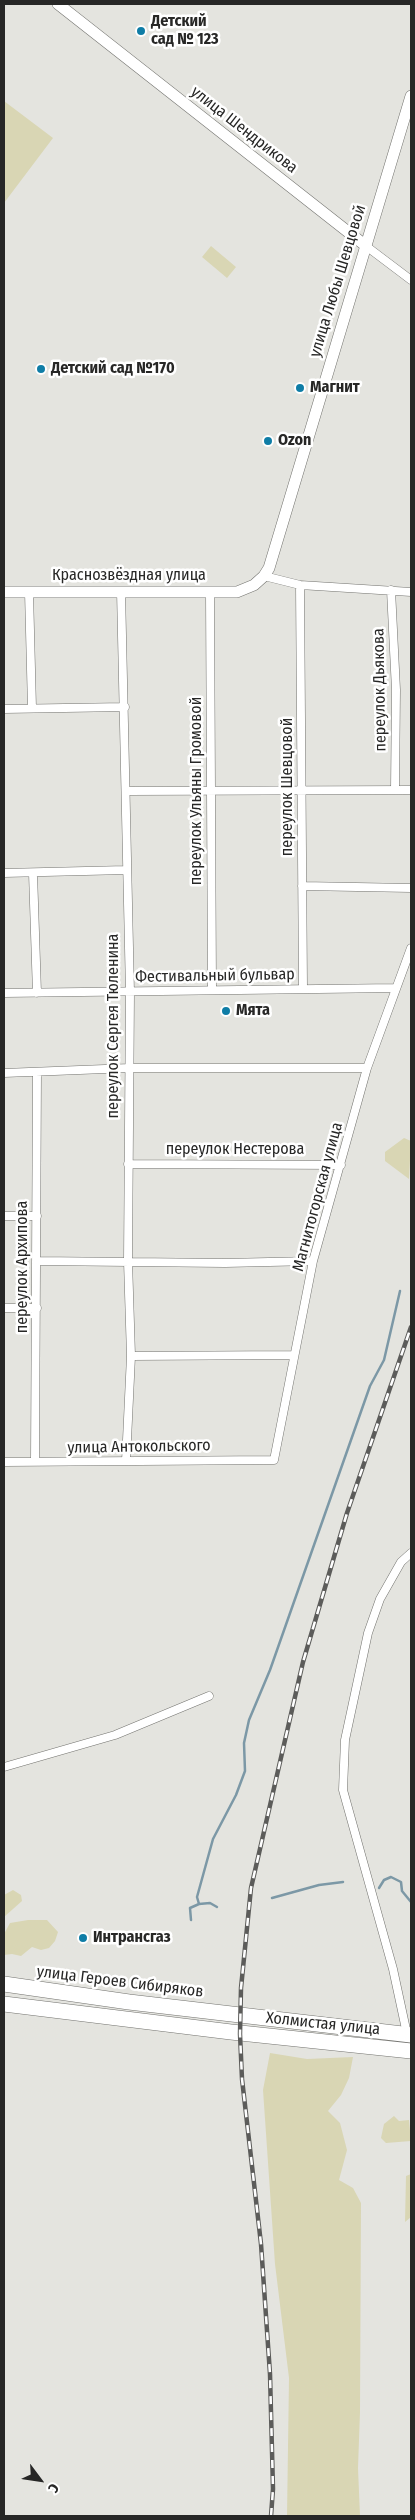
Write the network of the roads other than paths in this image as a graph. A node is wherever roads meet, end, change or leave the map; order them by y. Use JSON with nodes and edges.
{"nodes":[{"id":1,"x":58,"y":4,"type":"edge"},
{"id":2,"x":411,"y":96,"type":"edge"},
{"id":3,"x":366,"y":246,"type":"junction"},
{"id":4,"x":411,"y":280,"type":"edge"},
{"id":5,"x":264,"y":576,"type":"junction"},
{"id":6,"x":254,"y":585,"type":"joint"},
{"id":7,"x":300,"y":585,"type":"junction"},
{"id":8,"x":391,"y":590,"type":"junction"},
{"id":9,"x":4,"y":592,"type":"edge"},
{"id":10,"x":29,"y":592,"type":"junction"},
{"id":11,"x":121,"y":592,"type":"junction"},
{"id":12,"x":411,"y":592,"type":"edge"},
{"id":13,"x":210,"y":593,"type":"junction"},
{"id":14,"x":125,"y":707,"type":"junction"},
{"id":15,"x":4,"y":708,"type":"edge"},
{"id":16,"x":32,"y":708,"type":"junction"},
{"id":17,"x":211,"y":790,"type":"junction"},
{"id":18,"x":302,"y":790,"type":"junction"},
{"id":19,"x":395,"y":790,"type":"junction"},
{"id":20,"x":411,"y":790,"type":"edge"},
{"id":21,"x":127,"y":791,"type":"junction"},
{"id":22,"x":126,"y":870,"type":"junction"},
{"id":23,"x":4,"y":873,"type":"edge"},
{"id":24,"x":33,"y":873,"type":"junction"},
{"id":25,"x":302,"y":886,"type":"junction"},
{"id":26,"x":411,"y":888,"type":"edge"},
{"id":27,"x":411,"y":948,"type":"edge"},
{"id":28,"x":302,"y":988,"type":"junction"},
{"id":29,"x":396,"y":988,"type":"junction"},
{"id":30,"x":212,"y":990,"type":"junction"},
{"id":31,"x":130,"y":992,"type":"junction"},
{"id":32,"x":4,"y":993,"type":"edge"},
{"id":33,"x":36,"y":993,"type":"junction"},
{"id":34,"x":130,"y":1068,"type":"junction"},
{"id":35,"x":367,"y":1068,"type":"junction"},
{"id":36,"x":37,"y":1072,"type":"junction"},
{"id":37,"x":4,"y":1073,"type":"edge"},
{"id":38,"x":128,"y":1164,"type":"junction"},
{"id":39,"x":341,"y":1165,"type":"junction"},
{"id":40,"x":4,"y":1216,"type":"edge"},
{"id":41,"x":37,"y":1216,"type":"junction"},
{"id":42,"x":313,"y":1260,"type":"junction"},
{"id":43,"x":36,"y":1261,"type":"junction"},
{"id":44,"x":128,"y":1261,"type":"junction"},
{"id":45,"x":4,"y":1308,"type":"edge"},
{"id":46,"x":37,"y":1308,"type":"junction"},
{"id":47,"x":293,"y":1355,"type":"junction"},
{"id":48,"x":131,"y":1356,"type":"junction"},
{"id":49,"x":274,"y":1460,"type":"joint"},
{"id":50,"x":126,"y":1461,"type":"junction"},
{"id":51,"x":4,"y":1462,"type":"edge"},
{"id":52,"x":35,"y":1462,"type":"junction"},
{"id":53,"x":411,"y":1553,"type":"edge"},
{"id":54,"x":209,"y":1696,"type":"dead end"},
{"id":55,"x":4,"y":1767,"type":"edge"},
{"id":56,"x":4,"y":1984,"type":"edge"},
{"id":57,"x":4,"y":2004,"type":"edge"},
{"id":58,"x":231,"y":2014,"type":"joint"},
{"id":59,"x":409,"y":2034,"type":"edge"},
{"id":60,"x":411,"y":2051,"type":"edge"}],
"edges":[{"from":1,"to":3,"type":"street","name":"улица Шендрикова"},
{"from":2,"to":3,"type":"street","name":"улица Любы Шевцовой"},
{"from":3,"to":4,"type":"street","name":"улица Шендрикова"},
{"from":3,"to":5,"type":"street","name":"улица Любы Шевцовой"},
{"from":5,"to":6,"type":"street","name":"улица Любы Шевцовой"},
{"from":5,"to":7,"type":"street"},
{"from":6,"to":13,"type":"street","name":"Краснозвёздная улица"},
{"from":7,"to":8,"type":"street"},
{"from":7,"to":18,"type":"street","name":"переулок Шевцовой"},
{"from":8,"to":12,"type":"street"},
{"from":8,"to":19,"type":"street","name":"переулок Дьякова"},
{"from":9,"to":10,"type":"street","name":"Краснозвёздная улица"},
{"from":10,"to":11,"type":"street","name":"Краснозвёздная улица"},
{"from":10,"to":16,"type":"street"},
{"from":11,"to":13,"type":"street","name":"Краснозвёздная улица"},
{"from":11,"to":14,"type":"street","name":"переулок Сергея Тюленина"},
{"from":13,"to":17,"type":"street","name":"переулок Ульяны Громовой"},
{"from":14,"to":16,"type":"street"},
{"from":14,"to":21,"type":"street","name":"переулок Сергея Тюленина"},
{"from":15,"to":16,"type":"street"},
{"from":17,"to":18,"type":"street"},
{"from":17,"to":21,"type":"street"},
{"from":17,"to":30,"type":"street","name":"переулок Ульяны Громовой"},
{"from":18,"to":19,"type":"street"},
{"from":18,"to":25,"type":"street","name":"переулок Шевцовой"},
{"from":19,"to":20,"type":"street"},
{"from":21,"to":22,"type":"street","name":"переулок Сергея Тюленина"},
{"from":22,"to":24,"type":"street"},
{"from":22,"to":31,"type":"street","name":"переулок Сергея Тюленина"},
{"from":23,"to":24,"type":"street"},
{"from":24,"to":33,"type":"street"},
{"from":25,"to":26,"type":"street"},
{"from":25,"to":28,"type":"street","name":"переулок Шевцовой"},
{"from":27,"to":29,"type":"street","name":"Магнитогорская улица"},
{"from":28,"to":29,"type":"street","name":"Фестивальный бульвар"},
{"from":28,"to":30,"type":"street","name":"Фестивальный бульвар"},
{"from":29,"to":35,"type":"street","name":"Магнитогорская улица"},
{"from":30,"to":31,"type":"street","name":"Фестивальный бульвар"},
{"from":31,"to":33,"type":"street","name":"Фестивальный бульвар"},
{"from":31,"to":34,"type":"street","name":"переулок Сергея Тюленина"},
{"from":32,"to":33,"type":"street","name":"Фестивальный бульвар"},
{"from":34,"to":35,"type":"street"},
{"from":34,"to":36,"type":"street"},
{"from":34,"to":38,"type":"street","name":"переулок Сергея Тюленина"},
{"from":35,"to":39,"type":"street","name":"Магнитогорская улица"},
{"from":36,"to":37,"type":"street"},
{"from":36,"to":41,"type":"street","name":"переулок Архипова"},
{"from":38,"to":39,"type":"street","name":"переулок Нестерова"},
{"from":38,"to":44,"type":"street","name":"переулок Сергея Тюленина"},
{"from":39,"to":42,"type":"street","name":"Магнитогорская улица"},
{"from":40,"to":41,"type":"street"},
{"from":41,"to":43,"type":"street","name":"переулок Архипова"},
{"from":42,"to":44,"type":"street"},
{"from":42,"to":47,"type":"street","name":"Магнитогорская улица"},
{"from":43,"to":44,"type":"street"},
{"from":43,"to":46,"type":"street","name":"переулок Архипова"},
{"from":44,"to":48,"type":"street","name":"переулок Сергея Тюленина"},
{"from":45,"to":46,"type":"street"},
{"from":46,"to":52,"type":"street","name":"переулок Архипова"},
{"from":47,"to":48,"type":"street"},
{"from":47,"to":49,"type":"street","name":"Магнитогорская улица"},
{"from":48,"to":50,"type":"street","name":"переулок Сергея Тюленина"},
{"from":49,"to":50,"type":"street","name":"улица Антокольского"},
{"from":50,"to":52,"type":"street","name":"улица Антокольского"},
{"from":51,"to":52,"type":"street","name":"улица Антокольского"},
{"from":53,"to":59,"type":"street"},
{"from":54,"to":55,"type":"street"},
{"from":56,"to":58,"type":"highway","name":"улица Героев Сибиряков"},
{"from":57,"to":60,"type":"highway","name":"Холмистая улица"},
{"from":58,"to":59,"type":"highway","name":"Холмистая улица"}]}
